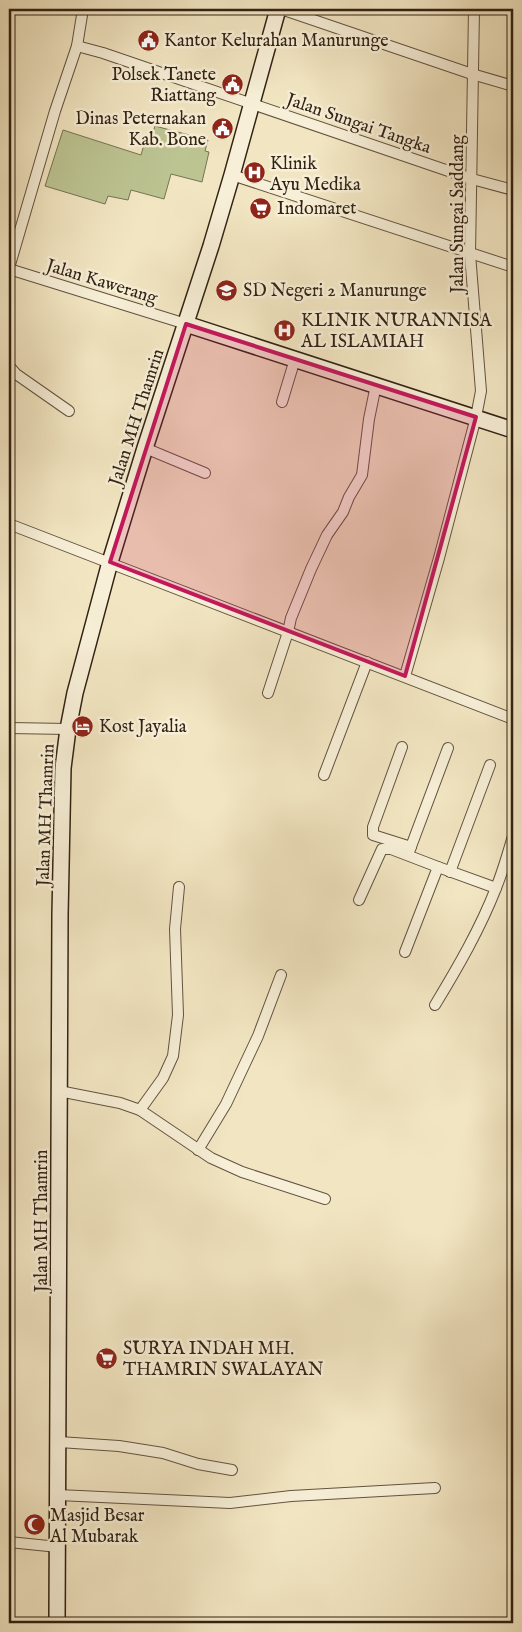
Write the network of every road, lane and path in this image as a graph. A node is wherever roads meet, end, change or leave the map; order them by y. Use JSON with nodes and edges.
{"nodes":[{"id":1,"x":83,"y":9,"type":"edge"},
{"id":2,"x":280,"y":9,"type":"edge"},
{"id":3,"x":474,"y":9,"type":"edge"},
{"id":4,"x":77,"y":46,"type":"junction"},
{"id":5,"x":472,"y":74,"type":"junction"},
{"id":6,"x":513,"y":86,"type":"edge"},
{"id":7,"x":252,"y":103,"type":"junction"},
{"id":8,"x":232,"y":175,"type":"junction"},
{"id":9,"x":472,"y":179,"type":"junction"},
{"id":10,"x":513,"y":190,"type":"edge"},
{"id":11,"x":470,"y":254,"type":"junction"},
{"id":12,"x":513,"y":267,"type":"edge"},
{"id":13,"x":9,"y":268,"type":"edge"},
{"id":14,"x":186,"y":324,"type":"junction"},
{"id":15,"x":295,"y":359,"type":"junction"},
{"id":16,"x":9,"y":366,"type":"edge"},
{"id":17,"x":376,"y":385,"type":"junction"},
{"id":18,"x":282,"y":402,"type":"dead end"},
{"id":19,"x":69,"y":411,"type":"dead end"},
{"id":20,"x":476,"y":418,"type":"junction"},
{"id":21,"x":513,"y":430,"type":"edge"},
{"id":22,"x":145,"y":448,"type":"junction"},
{"id":23,"x":205,"y":473,"type":"dead end"},
{"id":24,"x":9,"y":524,"type":"edge"},
{"id":25,"x":110,"y":562,"type":"junction"},
{"id":26,"x":288,"y":632,"type":"junction"},
{"id":27,"x":367,"y":662,"type":"junction"},
{"id":28,"x":405,"y":676,"type":"junction"},
{"id":29,"x":268,"y":693,"type":"dead end"},
{"id":30,"x":513,"y":719,"type":"edge"},
{"id":31,"x":9,"y":728,"type":"edge"},
{"id":32,"x":68,"y":729,"type":"junction"},
{"id":33,"x":402,"y":747,"type":"dead end"},
{"id":34,"x":448,"y":748,"type":"dead end"},
{"id":35,"x":490,"y":765,"type":"dead end"},
{"id":36,"x":324,"y":775,"type":"dead end"},
{"id":37,"x":513,"y":836,"type":"edge"},
{"id":38,"x":409,"y":851,"type":"junction"},
{"id":39,"x":438,"y":867,"type":"junction"},
{"id":40,"x":450,"y":872,"type":"junction"},
{"id":41,"x":179,"y":888,"type":"dead end"},
{"id":42,"x":496,"y":888,"type":"junction"},
{"id":43,"x":359,"y":900,"type":"dead end"},
{"id":44,"x":405,"y":952,"type":"dead end"},
{"id":45,"x":281,"y":975,"type":"dead end"},
{"id":46,"x":435,"y":1005,"type":"dead end"},
{"id":47,"x":59,"y":1091,"type":"junction"},
{"id":48,"x":140,"y":1110,"type":"junction"},
{"id":49,"x":198,"y":1150,"type":"junction"},
{"id":50,"x":325,"y":1199,"type":"dead end"},
{"id":51,"x":59,"y":1442,"type":"junction"},
{"id":52,"x":232,"y":1470,"type":"dead end"},
{"id":53,"x":435,"y":1488,"type":"dead end"},
{"id":54,"x":58,"y":1495,"type":"junction"},
{"id":55,"x":9,"y":1542,"type":"edge"},
{"id":56,"x":58,"y":1547,"type":"junction"},
{"id":57,"x":58,"y":1623,"type":"edge"}],
"edges":[{"from":1,"to":4,"type":"street"},
{"from":2,"to":5,"type":"street"},
{"from":2,"to":7,"type":"main road","name":"Jalan MH Thamrin"},
{"from":3,"to":5,"type":"street","name":"Jalan Sungai Saddang"},
{"from":4,"to":7,"type":"street","name":"Jalan Sungai Tangka"},
{"from":4,"to":13,"type":"street"},
{"from":5,"to":6,"type":"street"},
{"from":5,"to":9,"type":"street","name":"Jalan Sungai Saddang"},
{"from":7,"to":8,"type":"main road","name":"Jalan MH Thamrin"},
{"from":7,"to":9,"type":"street","name":"Jalan Sungai Tangka"},
{"from":8,"to":11,"type":"street"},
{"from":8,"to":14,"type":"main road","name":"Jalan MH Thamrin"},
{"from":9,"to":10,"type":"street","name":"Jalan Sungai Tangka"},
{"from":9,"to":11,"type":"street","name":"Jalan Sungai Saddang"},
{"from":11,"to":12,"type":"street"},
{"from":11,"to":20,"type":"street","name":"Jalan Sungai Saddang"},
{"from":13,"to":14,"type":"street","name":"Jalan Kawerang"},
{"from":14,"to":15,"type":"main road"},
{"from":14,"to":22,"type":"main road","name":"Jalan MH Thamrin"},
{"from":15,"to":17,"type":"main road"},
{"from":15,"to":18,"type":"street"},
{"from":16,"to":19,"type":"street"},
{"from":17,"to":20,"type":"main road"},
{"from":17,"to":26,"type":"street"},
{"from":20,"to":21,"type":"main road"},
{"from":20,"to":28,"type":"street","name":"Jalan Sungai Saddang"},
{"from":22,"to":23,"type":"street"},
{"from":22,"to":25,"type":"main road","name":"Jalan MH Thamrin"},
{"from":24,"to":25,"type":"street"},
{"from":25,"to":26,"type":"street"},
{"from":25,"to":32,"type":"main road","name":"Jalan MH Thamrin"},
{"from":26,"to":27,"type":"street"},
{"from":26,"to":29,"type":"street"},
{"from":27,"to":28,"type":"street"},
{"from":27,"to":36,"type":"street"},
{"from":28,"to":30,"type":"street"},
{"from":31,"to":32,"type":"street"},
{"from":32,"to":47,"type":"main road","name":"Jalan MH Thamrin"},
{"from":33,"to":38,"type":"street"},
{"from":34,"to":38,"type":"street"},
{"from":35,"to":40,"type":"street"},
{"from":37,"to":42,"type":"street"},
{"from":38,"to":39,"type":"street"},
{"from":38,"to":43,"type":"street"},
{"from":39,"to":40,"type":"street"},
{"from":39,"to":44,"type":"street"},
{"from":40,"to":42,"type":"street"},
{"from":41,"to":48,"type":"street"},
{"from":42,"to":46,"type":"street"},
{"from":45,"to":49,"type":"street"},
{"from":47,"to":48,"type":"street"},
{"from":47,"to":51,"type":"main road","name":"Jalan MH Thamrin"},
{"from":48,"to":49,"type":"street"},
{"from":49,"to":50,"type":"street"},
{"from":51,"to":52,"type":"street"},
{"from":51,"to":54,"type":"main road","name":"Jalan MH Thamrin"},
{"from":53,"to":54,"type":"street"},
{"from":54,"to":56,"type":"main road","name":"Jalan MH Thamrin"},
{"from":55,"to":56,"type":"street"},
{"from":56,"to":57,"type":"main road","name":"Jalan MH Thamrin"}]}
